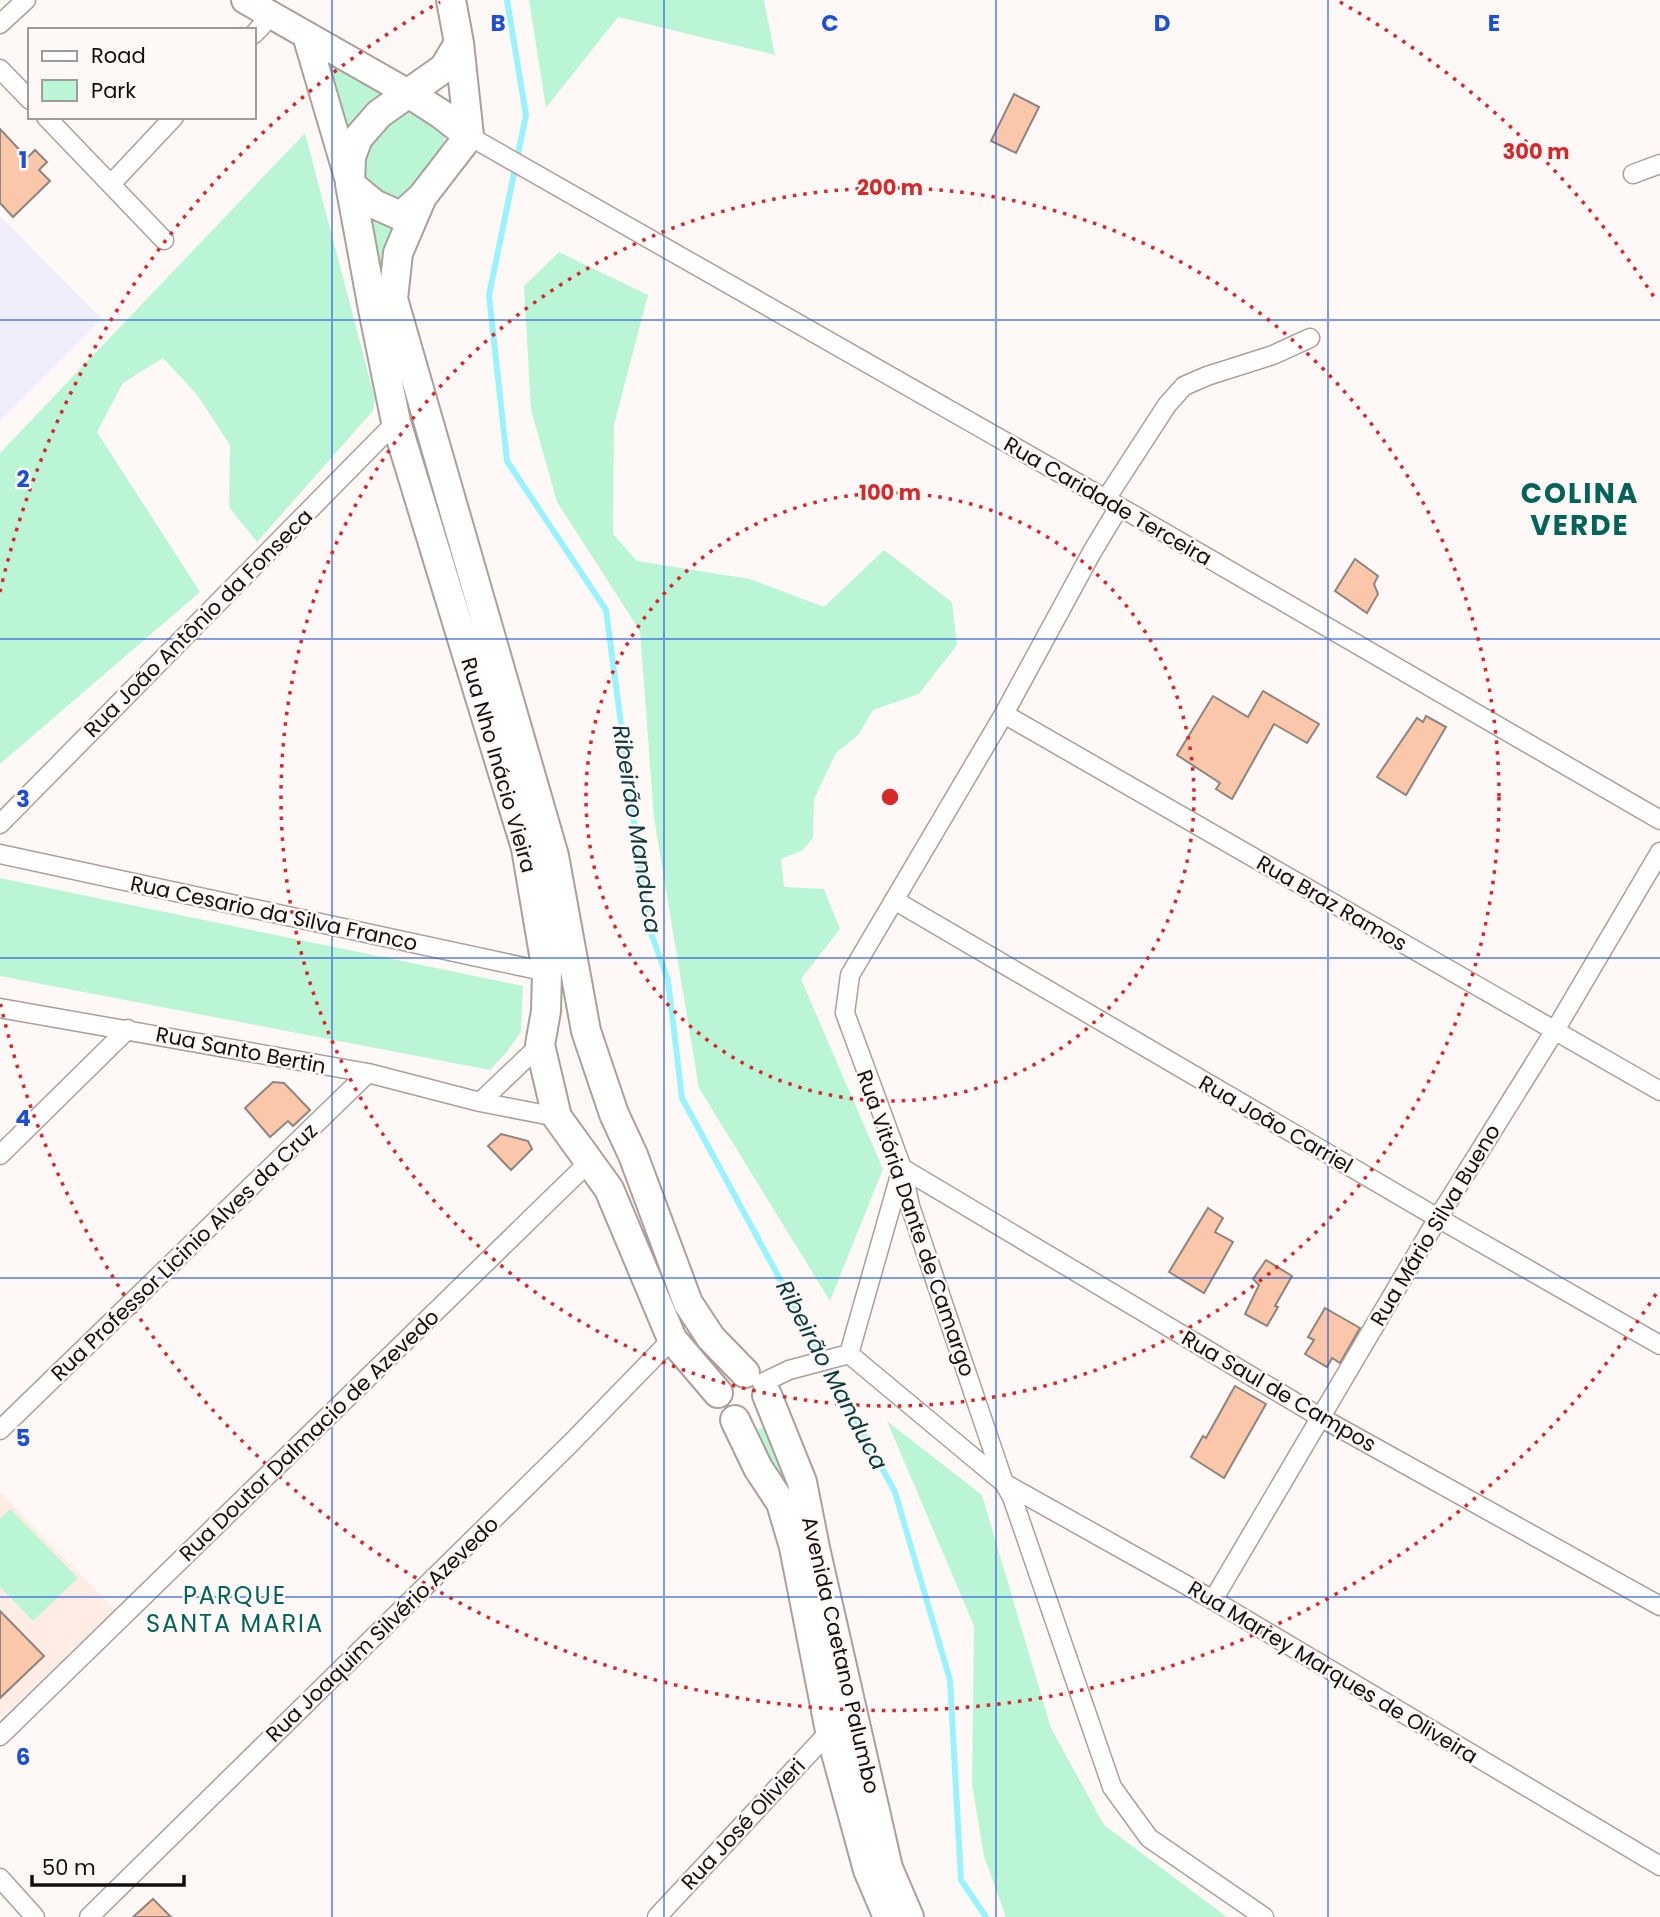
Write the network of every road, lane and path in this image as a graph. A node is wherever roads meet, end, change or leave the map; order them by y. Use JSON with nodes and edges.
{"nodes":[{"id":1,"x":26,"y":0,"type":"edge"},
{"id":2,"x":245,"y":0,"type":"edge"},
{"id":3,"x":452,"y":0,"type":"edge"},
{"id":4,"x":0,"y":24,"type":"edge"},
{"id":5,"x":263,"y":25,"type":"edge"},
{"id":6,"x":306,"y":35,"type":"junction"},
{"id":7,"x":459,"y":43,"type":"junction"},
{"id":8,"x":0,"y":69,"type":"edge"},
{"id":9,"x":410,"y":94,"type":"junction"},
{"id":10,"x":28,"y":98,"type":"edge"},
{"id":11,"x":48,"y":119,"type":"edge"},
{"id":12,"x":172,"y":119,"type":"edge"},
{"id":13,"x":469,"y":136,"type":"junction"},
{"id":14,"x":1660,"y":164,"type":"edge"},
{"id":15,"x":1633,"y":174,"type":"dead end"},
{"id":16,"x":111,"y":184,"type":"junction"},
{"id":17,"x":350,"y":184,"type":"junction"},
{"id":18,"x":422,"y":197,"type":"junction"},
{"id":19,"x":164,"y":240,"type":"dead end"},
{"id":20,"x":383,"y":304,"type":"junction"},
{"id":21,"x":1311,"y":338,"type":"dead end"},
{"id":22,"x":396,"y":422,"type":"junction"},
{"id":23,"x":1113,"y":503,"type":"junction"},
{"id":24,"x":1004,"y":714,"type":"junction"},
{"id":25,"x":1660,"y":820,"type":"edge"},
{"id":26,"x":0,"y":824,"type":"edge"},
{"id":27,"x":1660,"y":852,"type":"edge"},
{"id":28,"x":0,"y":854,"type":"edge"},
{"id":29,"x":894,"y":900,"type":"junction"},
{"id":30,"x":547,"y":972,"type":"junction"},
{"id":31,"x":0,"y":1007,"type":"edge"},
{"id":32,"x":128,"y":1029,"type":"junction"},
{"id":33,"x":586,"y":1031,"type":"junction"},
{"id":34,"x":1554,"y":1032,"type":"junction"},
{"id":35,"x":540,"y":1045,"type":"junction"},
{"id":36,"x":368,"y":1073,"type":"junction"},
{"id":37,"x":1660,"y":1091,"type":"edge"},
{"id":38,"x":480,"y":1102,"type":"junction"},
{"id":39,"x":557,"y":1117,"type":"junction"},
{"id":40,"x":0,"y":1155,"type":"edge"},
{"id":41,"x":589,"y":1162,"type":"junction"},
{"id":42,"x":902,"y":1168,"type":"junction"},
{"id":43,"x":1438,"y":1219,"type":"junction"},
{"id":44,"x":672,"y":1339,"type":"junction"},
{"id":45,"x":1660,"y":1345,"type":"edge"},
{"id":46,"x":842,"y":1357,"type":"junction"},
{"id":47,"x":758,"y":1383,"type":"junction"},
{"id":48,"x":718,"y":1394,"type":"junction"},
{"id":49,"x":1320,"y":1417,"type":"junction"},
{"id":50,"x":735,"y":1420,"type":"junction"},
{"id":51,"x":0,"y":1430,"type":"edge"},
{"id":52,"x":1004,"y":1483,"type":"junction"},
{"id":53,"x":1213,"y":1600,"type":"junction"},
{"id":54,"x":1660,"y":1606,"type":"edge"},
{"id":55,"x":830,"y":1731,"type":"junction"},
{"id":56,"x":0,"y":1737,"type":"edge"},
{"id":57,"x":1660,"y":1866,"type":"edge"},
{"id":58,"x":0,"y":1878,"type":"edge"},
{"id":59,"x":35,"y":1917,"type":"edge"},
{"id":60,"x":89,"y":1917,"type":"edge"},
{"id":61,"x":657,"y":1917,"type":"edge"},
{"id":62,"x":888,"y":1917,"type":"edge"},
{"id":63,"x":909,"y":1917,"type":"edge"},
{"id":64,"x":1264,"y":1917,"type":"edge"}],
"edges":[{"from":1,"to":4,"type":"street"},
{"from":2,"to":5,"type":"main road"},
{"from":3,"to":7,"type":"main road"},
{"from":5,"to":6,"type":"main road"},
{"from":6,"to":9,"type":"main road"},
{"from":6,"to":17,"type":"main road"},
{"from":7,"to":9,"type":"main road"},
{"from":7,"to":13,"type":"main road"},
{"from":8,"to":10,"type":"street"},
{"from":9,"to":13,"type":"main road"},
{"from":9,"to":17,"type":"main road"},
{"from":11,"to":16,"type":"street"},
{"from":12,"to":16,"type":"street"},
{"from":13,"to":18,"type":"main road"},
{"from":13,"to":23,"type":"street","name":"Rua Caridade Terceira"},
{"from":14,"to":15,"type":"street"},
{"from":16,"to":19,"type":"street"},
{"from":17,"to":18,"type":"main road"},
{"from":17,"to":20,"type":"main road"},
{"from":18,"to":20,"type":"main road"},
{"from":20,"to":22,"type":"main road","name":"Rua Nho Inácio Vieira"},
{"from":20,"to":33,"type":"main road","name":"Rua Nho Inácio Vieira"},
{"from":21,"to":23,"type":"street","name":"Rua Vitória Dante de Camargo"},
{"from":22,"to":26,"type":"street","name":"Rua João Antônio da Fonseca"},
{"from":22,"to":30,"type":"main road","name":"Rua Nho Inácio Vieira"},
{"from":23,"to":24,"type":"street","name":"Rua Vitória Dante de Camargo"},
{"from":23,"to":25,"type":"street","name":"Rua Caridade Terceira"},
{"from":24,"to":29,"type":"street","name":"Rua Vitória Dante de Camargo"},
{"from":24,"to":34,"type":"street","name":"Rua Braz Ramos"},
{"from":27,"to":34,"type":"street","name":"Rua Mário Silva Bueno"},
{"from":28,"to":30,"type":"street","name":"Rua Cesario da Silva Franco"},
{"from":29,"to":42,"type":"street","name":"Rua Vitória Dante de Camargo"},
{"from":29,"to":43,"type":"street","name":"Rua João Carriel"},
{"from":30,"to":35,"type":"main road","name":"Rua Nho Inácio Vieira"},
{"from":31,"to":32,"type":"street","name":"Rua Santo Bertin"},
{"from":32,"to":36,"type":"street","name":"Rua Santo Bertin"},
{"from":32,"to":40,"type":"street"},
{"from":33,"to":35,"type":"main road"},
{"from":33,"to":47,"type":"main road","name":"Rua Nho Inácio Vieira"},
{"from":34,"to":37,"type":"street","name":"Rua Braz Ramos"},
{"from":34,"to":43,"type":"street","name":"Rua Mário Silva Bueno"},
{"from":35,"to":38,"type":"street"},
{"from":35,"to":39,"type":"main road","name":"Rua Nho Inácio Vieira"},
{"from":36,"to":38,"type":"street","name":"Rua Santo Bertin"},
{"from":36,"to":51,"type":"street","name":"Rua Professor Licinio Alves da Cruz"},
{"from":38,"to":39,"type":"street","name":"Rua Santo Bertin"},
{"from":39,"to":41,"type":"main road","name":"Rua Nho Inácio Vieira"},
{"from":41,"to":44,"type":"main road","name":"Rua Nho Inácio Vieira"},
{"from":41,"to":56,"type":"street","name":"Rua Doutor Dalmacio de Azevedo"},
{"from":42,"to":46,"type":"street"},
{"from":42,"to":49,"type":"street","name":"Rua Saul de Campos"},
{"from":42,"to":52,"type":"street","name":"Rua Vitória Dante de Camargo"},
{"from":43,"to":45,"type":"street","name":"Rua João Carriel"},
{"from":43,"to":49,"type":"street","name":"Rua Mário Silva Bueno"},
{"from":44,"to":48,"type":"main road","name":"Rua Nho Inácio Vieira"},
{"from":44,"to":60,"type":"street","name":"Rua Joaquim Silvério Azevedo"},
{"from":46,"to":47,"type":"street"},
{"from":46,"to":52,"type":"street","name":"Rua Marrey Marques de Oliveira"},
{"from":47,"to":48,"type":"main road"},
{"from":47,"to":50,"type":"main road"},
{"from":47,"to":63,"type":"main road","name":"Avenida Caetano Palumbo"},
{"from":48,"to":50,"type":"main road"},
{"from":49,"to":53,"type":"street","name":"Rua Mário Silva Bueno"},
{"from":49,"to":54,"type":"street","name":"Rua Saul de Campos"},
{"from":50,"to":55,"type":"main road","name":"Avenida Caetano Palumbo"},
{"from":52,"to":53,"type":"street","name":"Rua Marrey Marques de Oliveira"},
{"from":52,"to":64,"type":"street","name":"Rua Vitória Dante de Camargo"},
{"from":53,"to":57,"type":"street","name":"Rua Marrey Marques de Oliveira"},
{"from":55,"to":61,"type":"street","name":"Rua José Olivieri"},
{"from":55,"to":62,"type":"main road","name":"Avenida Caetano Palumbo"},
{"from":58,"to":59,"type":"street"}]}
